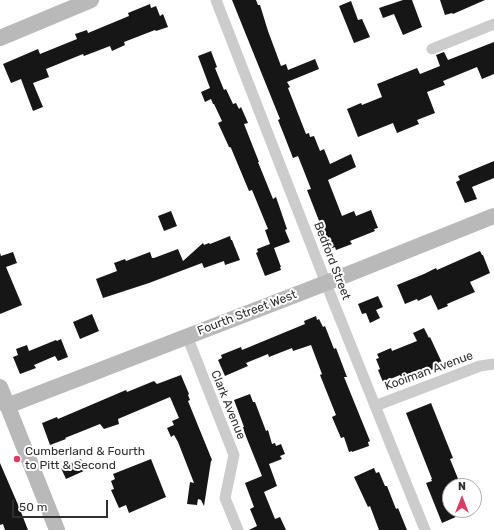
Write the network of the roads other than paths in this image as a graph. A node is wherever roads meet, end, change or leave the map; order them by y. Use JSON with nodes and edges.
{"nodes":[{"id":1,"x":91,"y":0,"type":"edge"},
{"id":2,"x":216,"y":0,"type":"edge"},
{"id":3,"x":494,"y":24,"type":"edge"},
{"id":4,"x":0,"y":38,"type":"edge"},
{"id":5,"x":432,"y":49,"type":"dead end"},
{"id":6,"x":494,"y":216,"type":"edge"},
{"id":7,"x":326,"y":283,"type":"junction"},
{"id":8,"x":187,"y":336,"type":"junction"},
{"id":9,"x":494,"y":364,"type":"edge"},
{"id":10,"x":0,"y":387,"type":"edge"},
{"id":11,"x":374,"y":406,"type":"junction"},
{"id":12,"x":4,"y":408,"type":"edge"},
{"id":13,"x":57,"y":530,"type":"edge"},
{"id":14,"x":238,"y":530,"type":"edge"},
{"id":15,"x":425,"y":530,"type":"edge"}],
"edges":[{"from":1,"to":4,"type":"street"},
{"from":2,"to":7,"type":"street","name":"Bedford Street"},
{"from":3,"to":5,"type":"street"},
{"from":6,"to":7,"type":"street","name":"Fourth Street West"},
{"from":7,"to":8,"type":"street","name":"Fourth Street West"},
{"from":7,"to":11,"type":"street","name":"Bedford Street"},
{"from":8,"to":12,"type":"street","name":"Fourth Street West"},
{"from":8,"to":14,"type":"street","name":"Clark Avenue"},
{"from":9,"to":11,"type":"street","name":"Kooiman Avenue"},
{"from":10,"to":12,"type":"street"},
{"from":11,"to":15,"type":"street","name":"Bedford Street"},
{"from":12,"to":13,"type":"street"}]}
